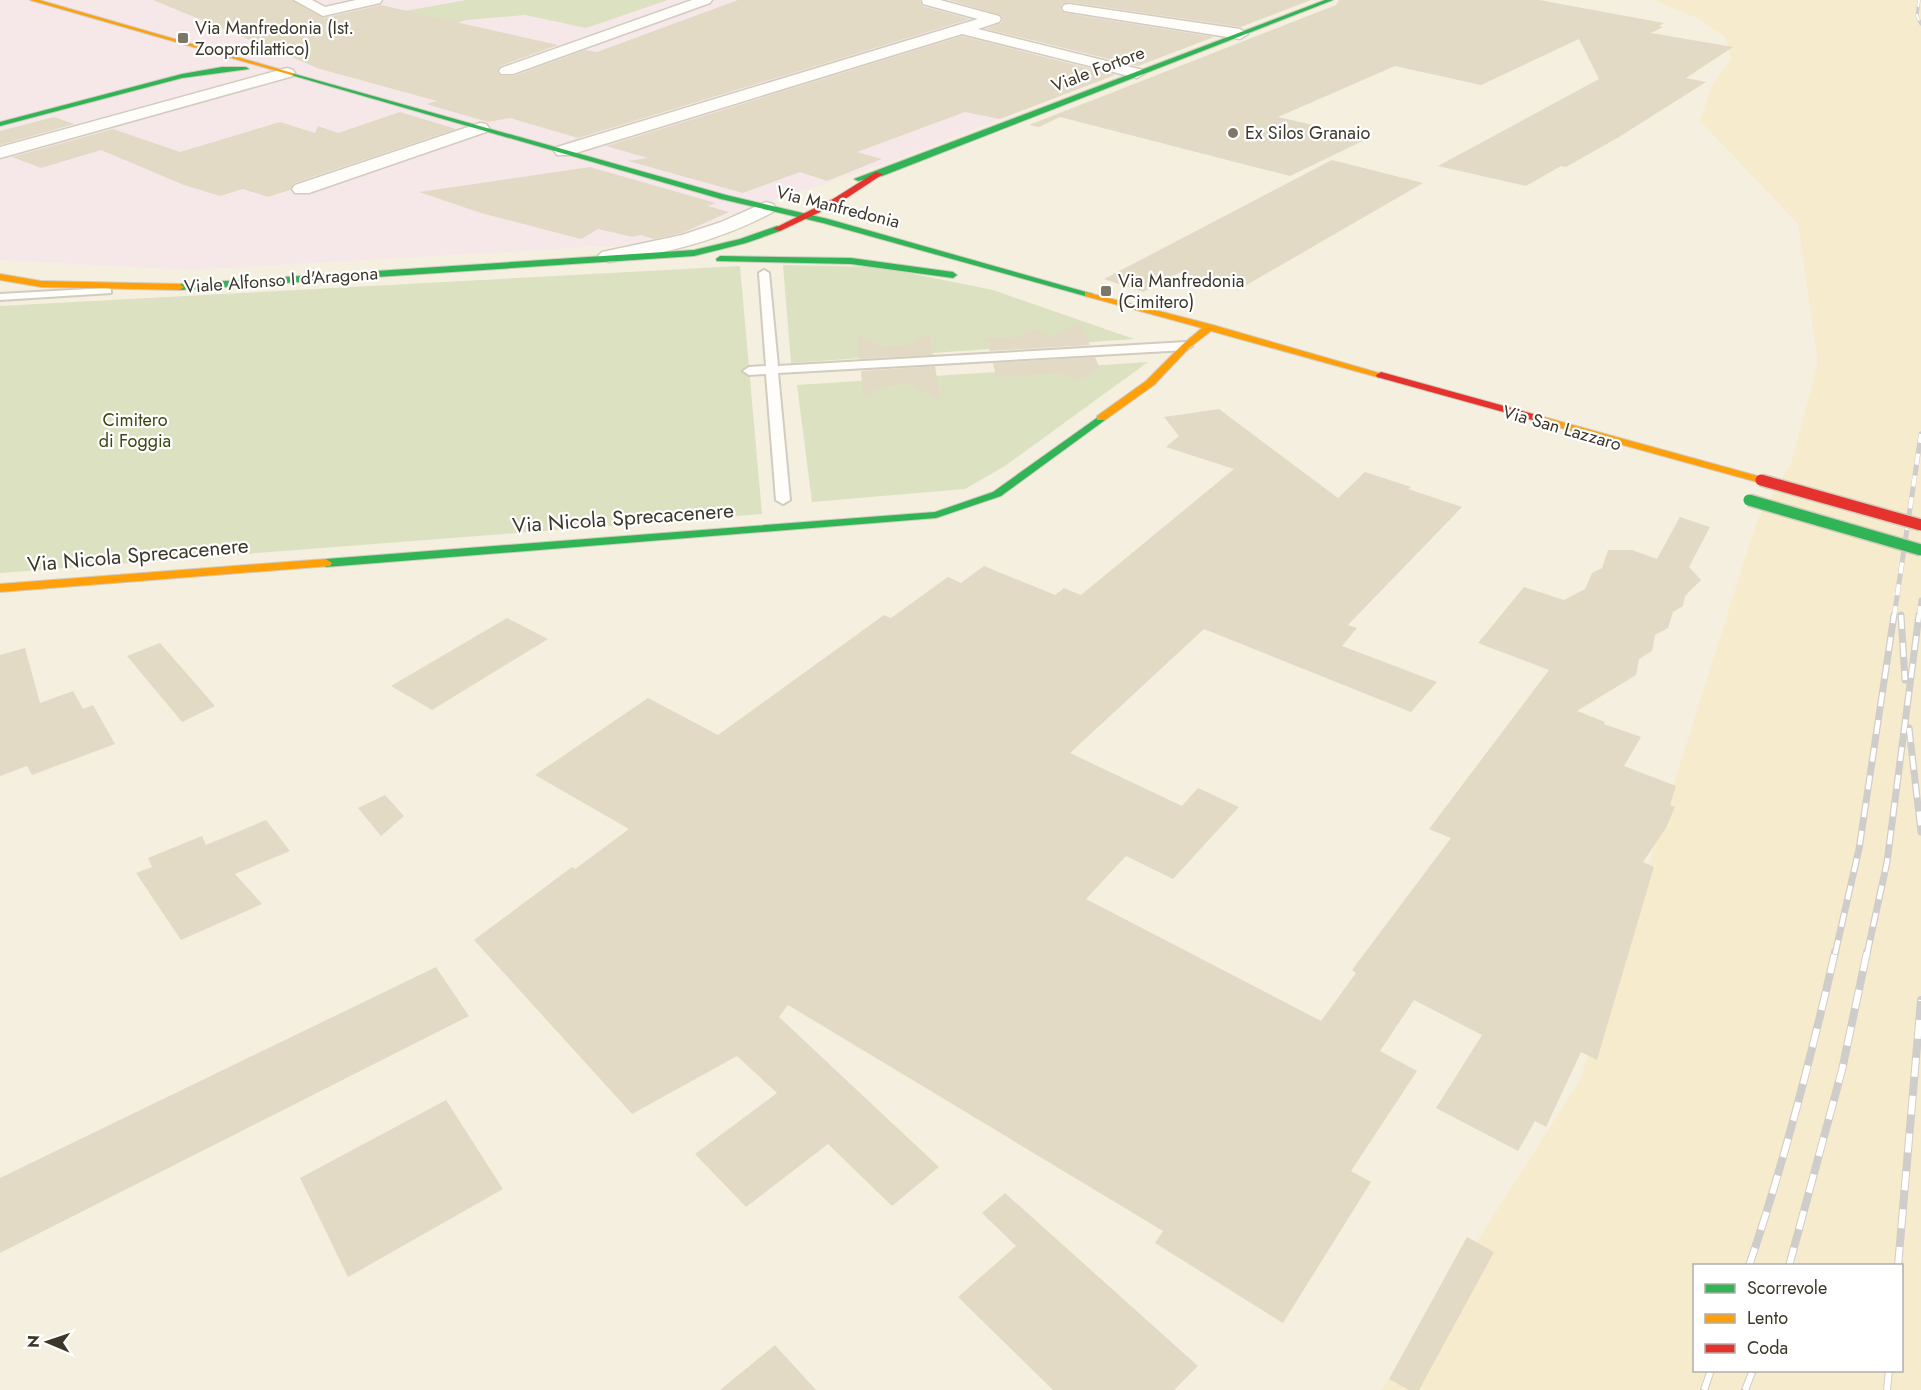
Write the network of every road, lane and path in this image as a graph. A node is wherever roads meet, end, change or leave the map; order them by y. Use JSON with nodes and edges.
{"nodes":[{"id":1,"x":33,"y":0,"type":"edge"},
{"id":2,"x":301,"y":0,"type":"edge"},
{"id":3,"x":375,"y":0,"type":"edge"},
{"id":4,"x":705,"y":0,"type":"edge"},
{"id":5,"x":1330,"y":0,"type":"edge"},
{"id":6,"x":928,"y":2,"type":"dead end"},
{"id":7,"x":1069,"y":8,"type":"dead end"},
{"id":8,"x":956,"y":28,"type":"junction"},
{"id":9,"x":1240,"y":34,"type":"junction"},
{"id":10,"x":186,"y":43,"type":"junction"},
{"id":11,"x":507,"y":71,"type":"dead end"},
{"id":12,"x":287,"y":73,"type":"junction"},
{"id":13,"x":1137,"y":73,"type":"junction"},
{"id":14,"x":0,"y":114,"type":"edge"},
{"id":15,"x":0,"y":124,"type":"edge"},
{"id":16,"x":480,"y":128,"type":"junction"},
{"id":17,"x":563,"y":151,"type":"junction"},
{"id":18,"x":0,"y":153,"type":"edge"},
{"id":19,"x":879,"y":174,"type":"junction"},
{"id":20,"x":836,"y":185,"type":"dead end"},
{"id":21,"x":302,"y":189,"type":"dead end"},
{"id":22,"x":724,"y":197,"type":"junction"},
{"id":23,"x":788,"y":209,"type":"junction"},
{"id":24,"x":562,"y":262,"type":"junction"},
{"id":25,"x":764,"y":273,"type":"dead end"},
{"id":26,"x":0,"y":277,"type":"edge"},
{"id":27,"x":970,"y":277,"type":"joint"},
{"id":28,"x":177,"y":287,"type":"junction"},
{"id":29,"x":0,"y":297,"type":"edge"},
{"id":30,"x":1210,"y":327,"type":"junction"},
{"id":31,"x":1170,"y":334,"type":"dead end"},
{"id":32,"x":1194,"y":343,"type":"junction"},
{"id":33,"x":772,"y":370,"type":"junction"},
{"id":34,"x":749,"y":371,"type":"dead end"},
{"id":35,"x":1743,"y":499,"type":"dead end"},
{"id":36,"x":783,"y":500,"type":"dead end"},
{"id":37,"x":1921,"y":525,"type":"edge"},
{"id":38,"x":1921,"y":550,"type":"edge"},
{"id":39,"x":0,"y":588,"type":"edge"}],
"edges":[{"from":1,"to":10,"type":"main road","name":"Via Manfredonia"},
{"from":2,"to":3,"type":"street"},
{"from":4,"to":11,"type":"street"},
{"from":5,"to":9,"type":"main road","name":"Viale Fortore"},
{"from":6,"to":8,"type":"street"},
{"from":7,"to":9,"type":"street"},
{"from":8,"to":13,"type":"street"},
{"from":8,"to":17,"type":"street"},
{"from":9,"to":13,"type":"main road","name":"Viale Fortore"},
{"from":10,"to":12,"type":"main road","name":"Via Manfredonia"},
{"from":10,"to":14,"type":"main road"},
{"from":12,"to":15,"type":"main road"},
{"from":12,"to":16,"type":"main road","name":"Via Manfredonia"},
{"from":12,"to":18,"type":"street"},
{"from":13,"to":19,"type":"main road","name":"Viale Fortore"},
{"from":16,"to":17,"type":"main road","name":"Via Manfredonia"},
{"from":16,"to":21,"type":"street"},
{"from":17,"to":22,"type":"main road","name":"Via Manfredonia"},
{"from":19,"to":20,"type":"main road","name":"Viale Fortore"},
{"from":19,"to":23,"type":"main road","name":"Viale Fortore"},
{"from":22,"to":23,"type":"main road","name":"Via Manfredonia"},
{"from":22,"to":23,"type":"main road","name":"Viale Fortore"},
{"from":23,"to":24,"type":"street","name":"Viale Alfonso I d'Aragona"},
{"from":23,"to":24,"type":"main road","name":"Viale Alfonso I d'Aragona"},
{"from":23,"to":27,"type":"main road","name":"Via Manfredonia"},
{"from":23,"to":30,"type":"main road","name":"Via Manfredonia"},
{"from":24,"to":27,"type":"main road","name":"Viale Alfonso I d'Aragona"},
{"from":24,"to":28,"type":"main road","name":"Viale Alfonso I d'Aragona"},
{"from":25,"to":33,"type":"lane"},
{"from":26,"to":28,"type":"main road","name":"Viale Alfonso I d'Aragona"},
{"from":28,"to":29,"type":"lane"},
{"from":30,"to":32,"type":"main road"},
{"from":30,"to":37,"type":"main road","name":"Via San Lazzaro","bridge":true},
{"from":31,"to":32,"type":"main road"},
{"from":32,"to":33,"type":"lane"},
{"from":32,"to":39,"type":"main road","name":"Via Nicola Sprecacenere"},
{"from":33,"to":34,"type":"lane"},
{"from":33,"to":36,"type":"lane"},
{"from":35,"to":38,"type":"main road","bridge":true}]}
